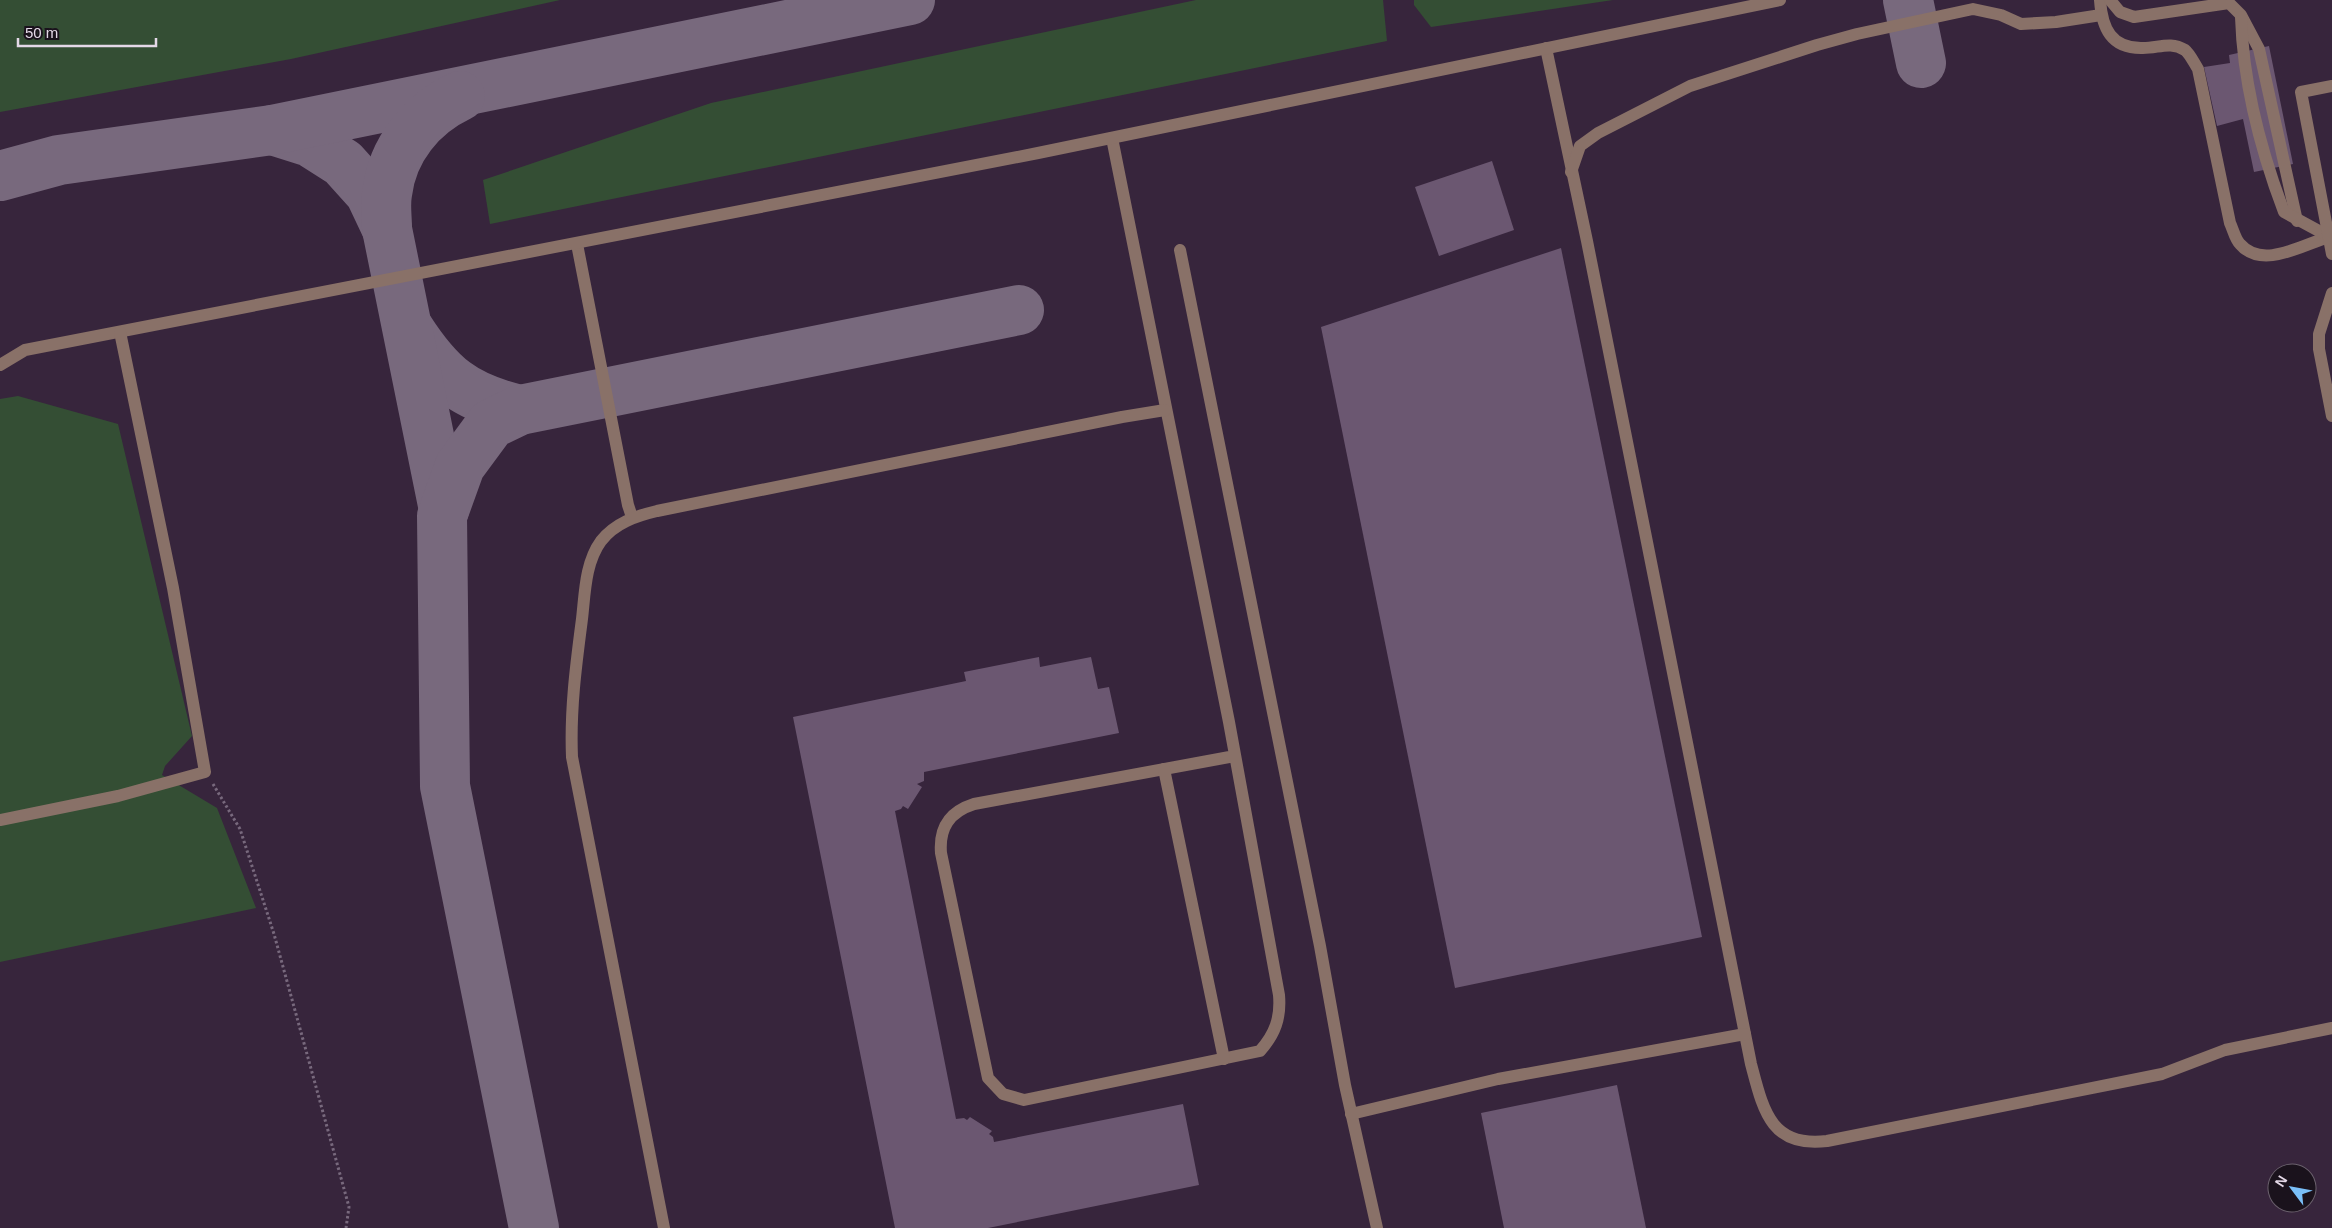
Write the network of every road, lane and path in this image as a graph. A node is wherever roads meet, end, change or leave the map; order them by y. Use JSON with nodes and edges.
{"nodes":[{"id":1,"x":1780,"y":0,"type":"edge"},
{"id":2,"x":2100,"y":0,"type":"edge"},
{"id":3,"x":2110,"y":0,"type":"edge"},
{"id":4,"x":2101,"y":15,"type":"junction"},
{"id":5,"x":1546,"y":48,"type":"junction"},
{"id":6,"x":2332,"y":86,"type":"edge"},
{"id":7,"x":1112,"y":138,"type":"junction"},
{"id":8,"x":1571,"y":172,"type":"junction"},
{"id":9,"x":2331,"y":236,"type":"edge"},
{"id":10,"x":577,"y":244,"type":"junction"},
{"id":11,"x":1180,"y":250,"type":"dead end"},
{"id":12,"x":2332,"y":254,"type":"edge"},
{"id":13,"x":2332,"y":293,"type":"edge"},
{"id":14,"x":120,"y":332,"type":"junction"},
{"id":15,"x":0,"y":365,"type":"edge"},
{"id":16,"x":1165,"y":410,"type":"junction"},
{"id":17,"x":2332,"y":416,"type":"edge"},
{"id":18,"x":632,"y":517,"type":"junction"},
{"id":19,"x":1235,"y":756,"type":"junction"},
{"id":20,"x":1164,"y":769,"type":"junction"},
{"id":21,"x":205,"y":772,"type":"junction"},
{"id":22,"x":0,"y":820,"type":"edge"},
{"id":23,"x":2332,"y":1028,"type":"edge"},
{"id":24,"x":1745,"y":1034,"type":"junction"},
{"id":25,"x":1224,"y":1059,"type":"junction"},
{"id":26,"x":1350,"y":1114,"type":"junction"},
{"id":27,"x":346,"y":1228,"type":"edge"},
{"id":28,"x":664,"y":1228,"type":"edge"},
{"id":29,"x":1377,"y":1228,"type":"edge"}],
"edges":[{"from":1,"to":5,"type":"lane"},
{"from":2,"to":4,"type":"lane"},
{"from":3,"to":9,"type":"lane"},
{"from":4,"to":8,"type":"lane"},
{"from":4,"to":9,"type":"lane"},
{"from":5,"to":7,"type":"lane"},
{"from":5,"to":8,"type":"lane"},
{"from":6,"to":9,"type":"lane"},
{"from":7,"to":10,"type":"lane"},
{"from":7,"to":16,"type":"lane"},
{"from":8,"to":24,"type":"lane"},
{"from":9,"to":12,"type":"lane"},
{"from":10,"to":14,"type":"lane"},
{"from":10,"to":18,"type":"lane"},
{"from":11,"to":26,"type":"lane"},
{"from":13,"to":17,"type":"lane"},
{"from":14,"to":15,"type":"lane"},
{"from":14,"to":21,"type":"lane"},
{"from":16,"to":18,"type":"lane"},
{"from":16,"to":19,"type":"lane"},
{"from":18,"to":28,"type":"lane"},
{"from":19,"to":20,"type":"lane"},
{"from":19,"to":25,"type":"lane"},
{"from":20,"to":25,"type":"lane"},
{"from":20,"to":25,"type":"lane"},
{"from":21,"to":22,"type":"lane"},
{"from":21,"to":27,"type":"path"},
{"from":23,"to":24,"type":"lane"},
{"from":24,"to":26,"type":"lane"},
{"from":26,"to":29,"type":"lane"}]}
